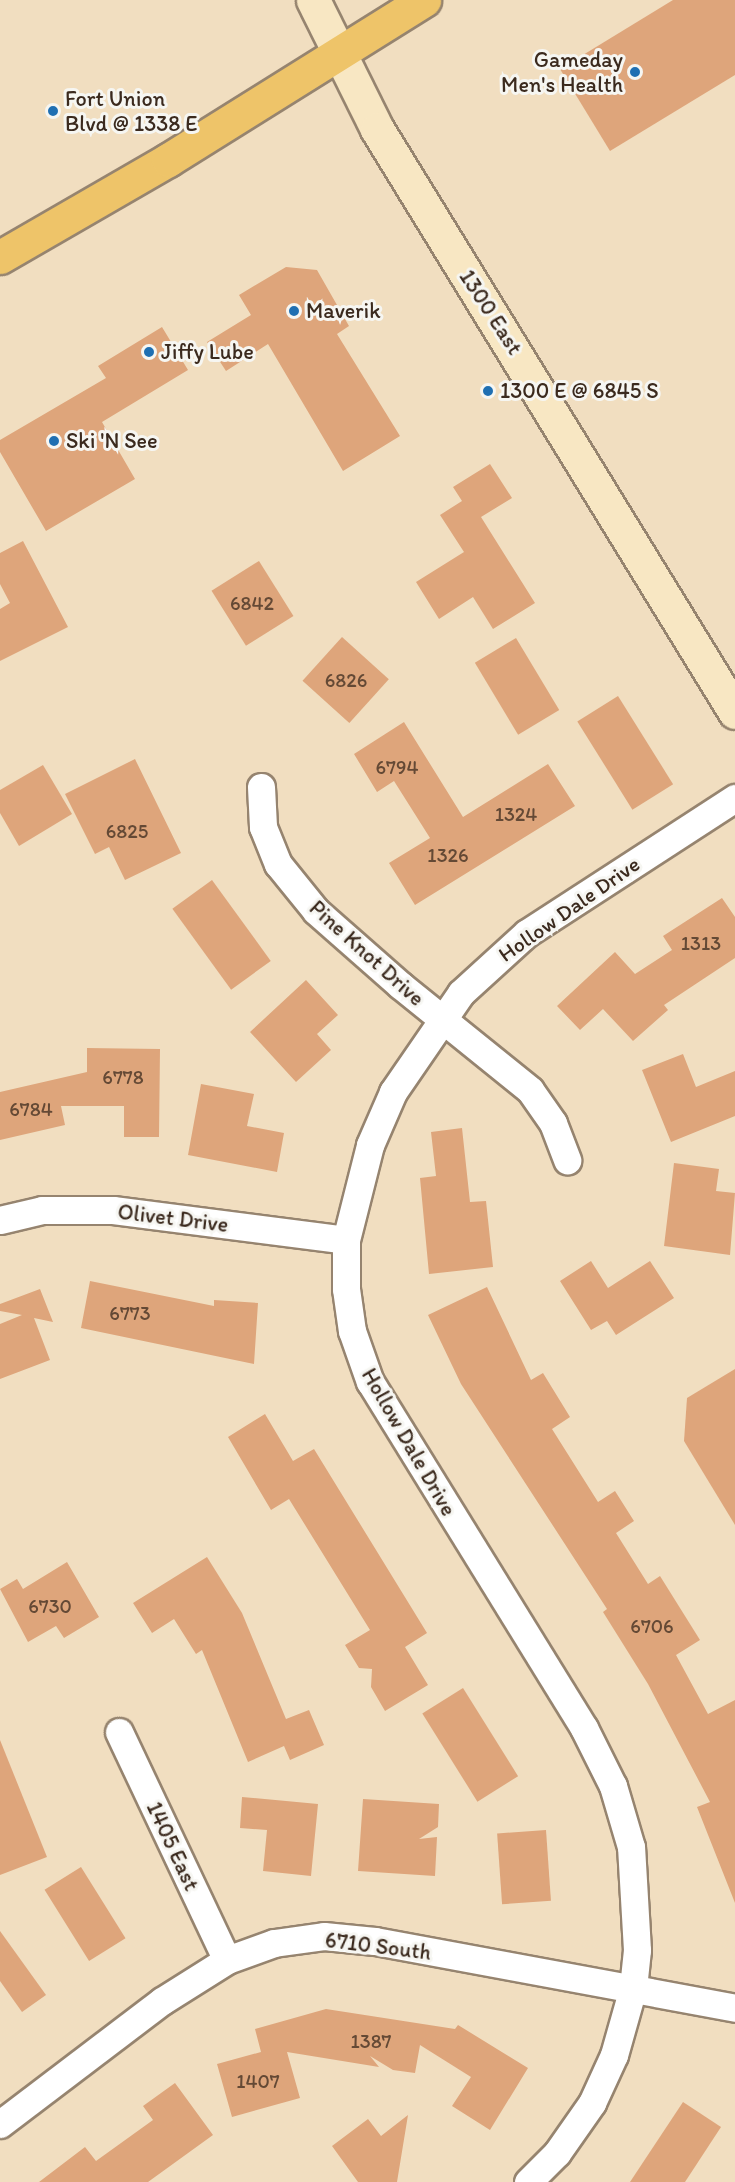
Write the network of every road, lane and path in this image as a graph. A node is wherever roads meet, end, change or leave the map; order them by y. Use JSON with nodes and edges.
{"nodes":[{"id":1,"x":313,"y":0,"type":"edge"},
{"id":2,"x":423,"y":0,"type":"edge"},
{"id":3,"x":338,"y":53,"type":"junction"},
{"id":4,"x":0,"y":257,"type":"edge"},
{"id":5,"x":735,"y":712,"type":"edge"},
{"id":6,"x":261,"y":787,"type":"dead end"},
{"id":7,"x":735,"y":798,"type":"edge"},
{"id":8,"x":441,"y":1019,"type":"junction"},
{"id":9,"x":567,"y":1160,"type":"dead end"},
{"id":10,"x":0,"y":1220,"type":"edge"},
{"id":11,"x":346,"y":1240,"type":"junction"},
{"id":12,"x":119,"y":1732,"type":"dead end"},
{"id":13,"x":227,"y":1960,"type":"junction"},
{"id":14,"x":633,"y":1988,"type":"junction"},
{"id":15,"x":735,"y":2008,"type":"edge"},
{"id":16,"x":0,"y":2124,"type":"edge"},
{"id":17,"x":528,"y":2182,"type":"edge"}],
"edges":[{"from":1,"to":3,"type":"main road","name":"1300 East"},
{"from":2,"to":3,"type":"main road"},
{"from":3,"to":4,"type":"main road"},
{"from":3,"to":5,"type":"main road","name":"1300 East"},
{"from":6,"to":8,"type":"street","name":"Pine Knot Drive"},
{"from":7,"to":8,"type":"street","name":"Hollow Dale Drive"},
{"from":8,"to":9,"type":"street","name":"Pine Knot Drive"},
{"from":8,"to":11,"type":"street","name":"Hollow Dale Drive"},
{"from":10,"to":11,"type":"street","name":"Olivet Drive"},
{"from":11,"to":14,"type":"street","name":"Hollow Dale Drive"},
{"from":12,"to":13,"type":"street","name":"1405 East"},
{"from":13,"to":14,"type":"street","name":"6710 South"},
{"from":13,"to":16,"type":"street","name":"6710 South"},
{"from":14,"to":15,"type":"street","name":"6710 South"},
{"from":14,"to":17,"type":"street","name":"Hollow Dale Drive"}]}
